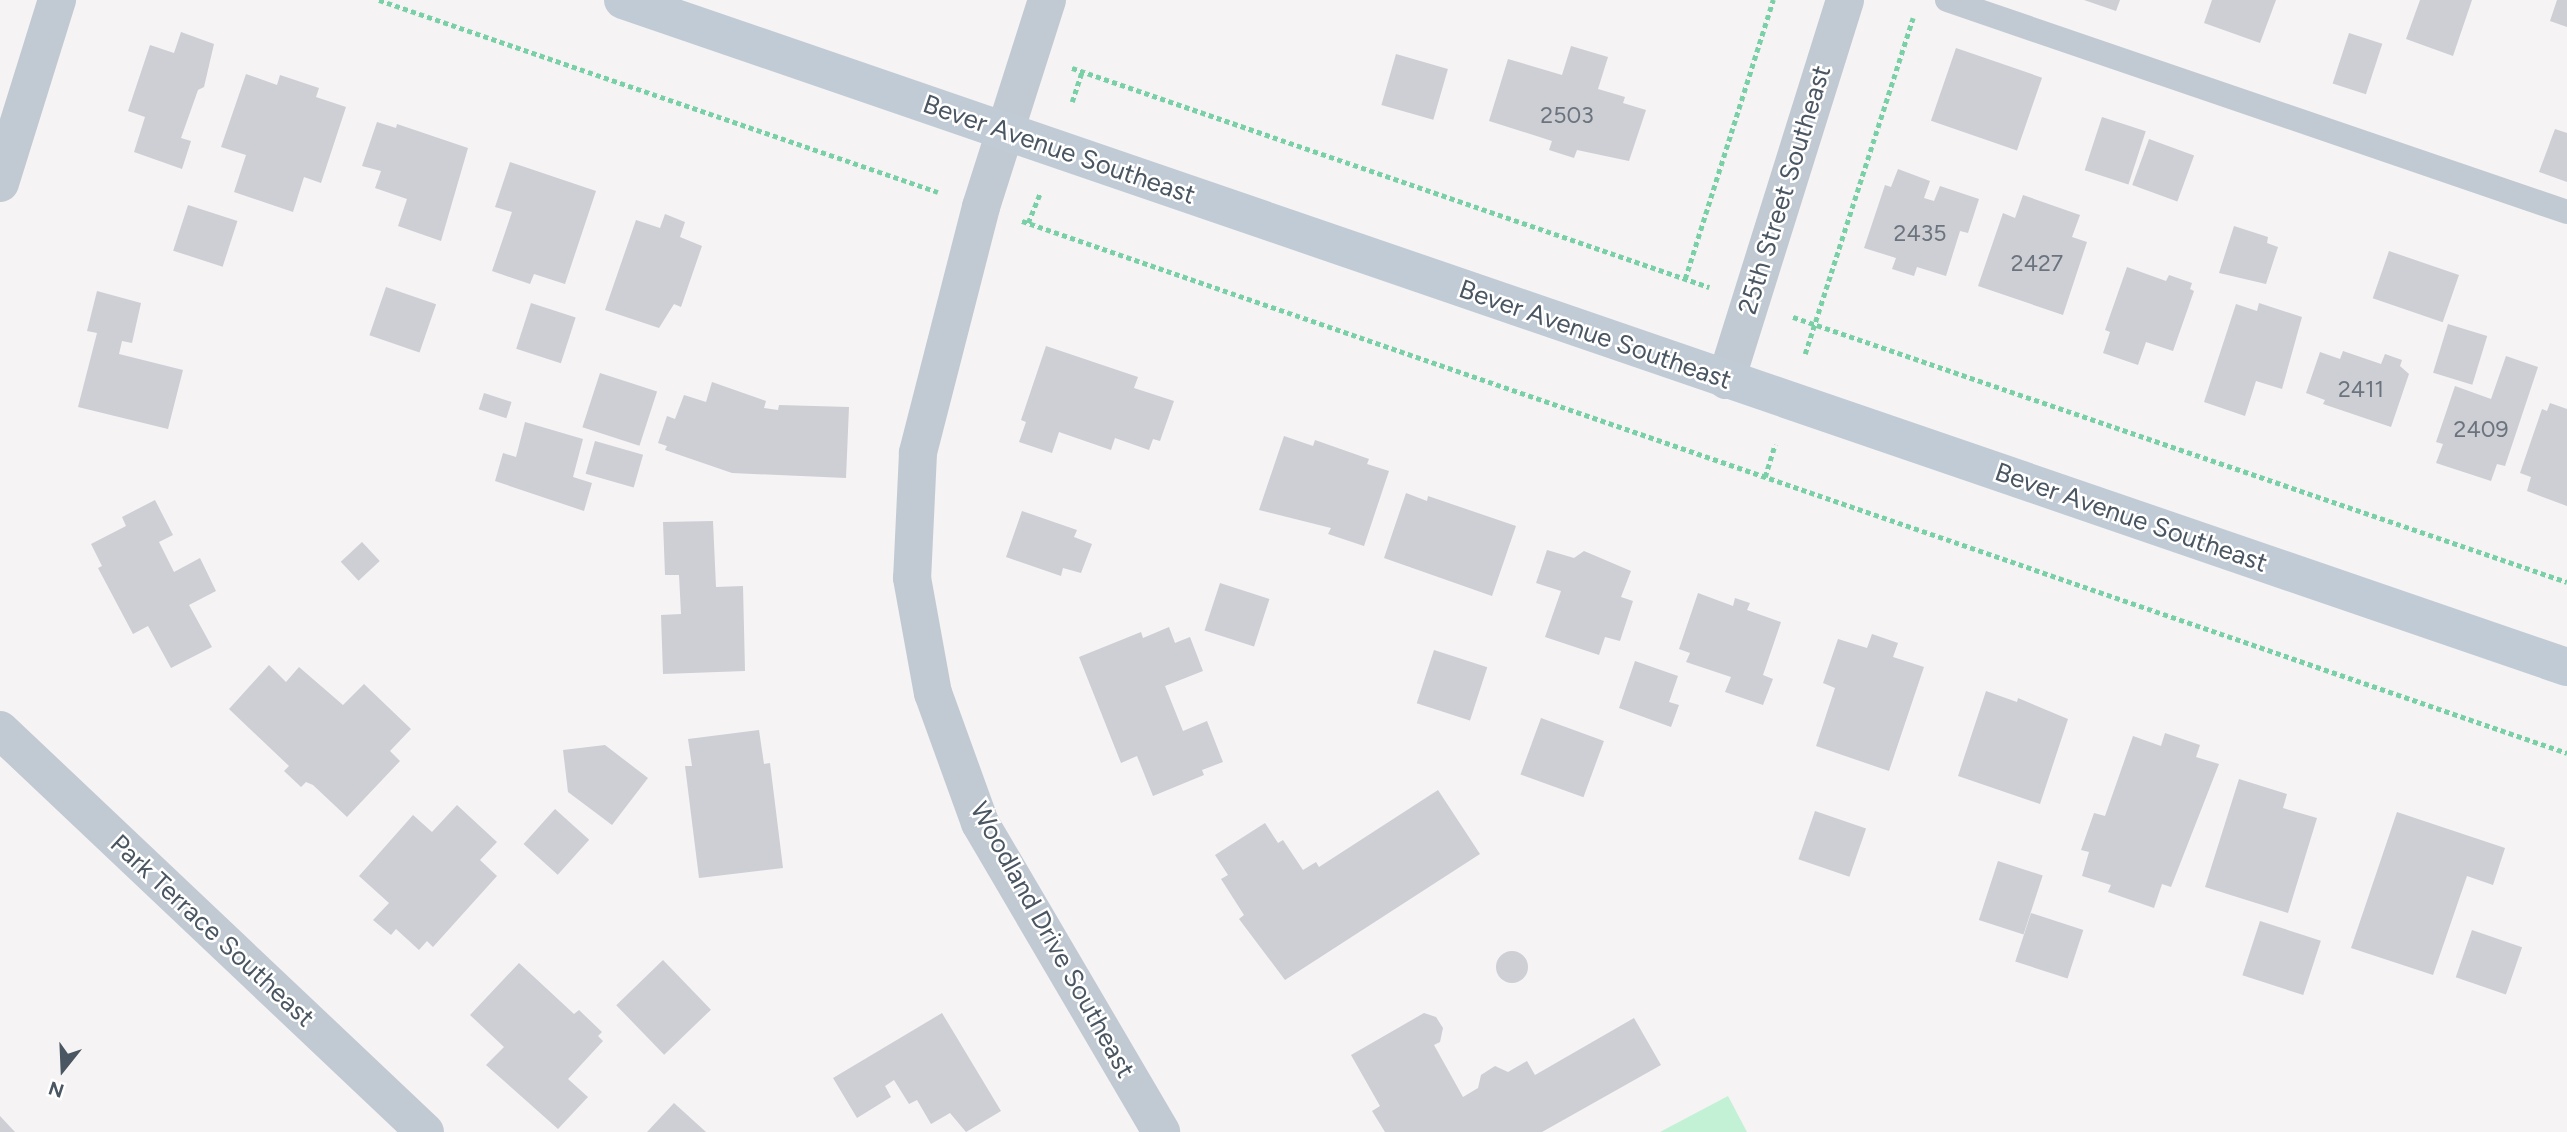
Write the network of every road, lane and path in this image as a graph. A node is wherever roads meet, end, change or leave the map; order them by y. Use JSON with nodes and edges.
{"nodes":[{"id":1,"x":57,"y":0,"type":"edge"},
{"id":2,"x":379,"y":0,"type":"edge"},
{"id":3,"x":623,"y":0,"type":"edge"},
{"id":4,"x":1047,"y":0,"type":"edge"},
{"id":5,"x":1773,"y":0,"type":"edge"},
{"id":6,"x":1844,"y":0,"type":"edge"},
{"id":7,"x":1947,"y":0,"type":"edge"},
{"id":8,"x":1914,"y":13,"type":"dead end"},
{"id":9,"x":1063,"y":65,"type":"dead end"},
{"id":10,"x":1082,"y":72,"type":"junction"},
{"id":11,"x":1072,"y":102,"type":"dead end"},
{"id":12,"x":1006,"y":131,"type":"junction"},
{"id":13,"x":0,"y":183,"type":"edge"},
{"id":14,"x":1040,"y":194,"type":"dead end"},
{"id":15,"x":948,"y":196,"type":"dead end"},
{"id":16,"x":2567,"y":212,"type":"edge"},
{"id":17,"x":1017,"y":219,"type":"dead end"},
{"id":18,"x":1028,"y":223,"type":"junction"},
{"id":19,"x":1685,"y":279,"type":"junction"},
{"id":20,"x":1716,"y":290,"type":"dead end"},
{"id":21,"x":1785,"y":314,"type":"dead end"},
{"id":22,"x":1815,"y":325,"type":"junction"},
{"id":23,"x":1805,"y":354,"type":"dead end"},
{"id":24,"x":1726,"y":380,"type":"junction"},
{"id":25,"x":1775,"y":444,"type":"dead end"},
{"id":26,"x":1765,"y":477,"type":"junction"},
{"id":27,"x":2567,"y":582,"type":"edge"},
{"id":28,"x":2567,"y":667,"type":"edge"},
{"id":29,"x":0,"y":730,"type":"edge"},
{"id":30,"x":2567,"y":753,"type":"edge"},
{"id":31,"x":425,"y":1132,"type":"edge"},
{"id":32,"x":1161,"y":1132,"type":"edge"}],
"edges":[{"from":1,"to":13,"type":"street"},
{"from":2,"to":15,"type":"path"},
{"from":3,"to":12,"type":"street","name":"Bever Avenue Southeast"},
{"from":4,"to":12,"type":"street","name":"Woodland Drive Southeast"},
{"from":5,"to":19,"type":"path"},
{"from":6,"to":24,"type":"street","name":"25th Street Southeast"},
{"from":7,"to":16,"type":"lane"},
{"from":8,"to":22,"type":"path"},
{"from":9,"to":10,"type":"path"},
{"from":10,"to":11,"type":"path"},
{"from":10,"to":19,"type":"path"},
{"from":12,"to":24,"type":"street","name":"Bever Avenue Southeast"},
{"from":12,"to":32,"type":"street","name":"Woodland Drive Southeast"},
{"from":14,"to":18,"type":"path"},
{"from":17,"to":18,"type":"path"},
{"from":18,"to":26,"type":"path"},
{"from":19,"to":20,"type":"path"},
{"from":21,"to":22,"type":"path"},
{"from":22,"to":23,"type":"path"},
{"from":22,"to":27,"type":"path"},
{"from":24,"to":28,"type":"street","name":"Bever Avenue Southeast"},
{"from":25,"to":26,"type":"path"},
{"from":26,"to":30,"type":"path"},
{"from":29,"to":31,"type":"street","name":"Park Terrace Southeast"}]}
